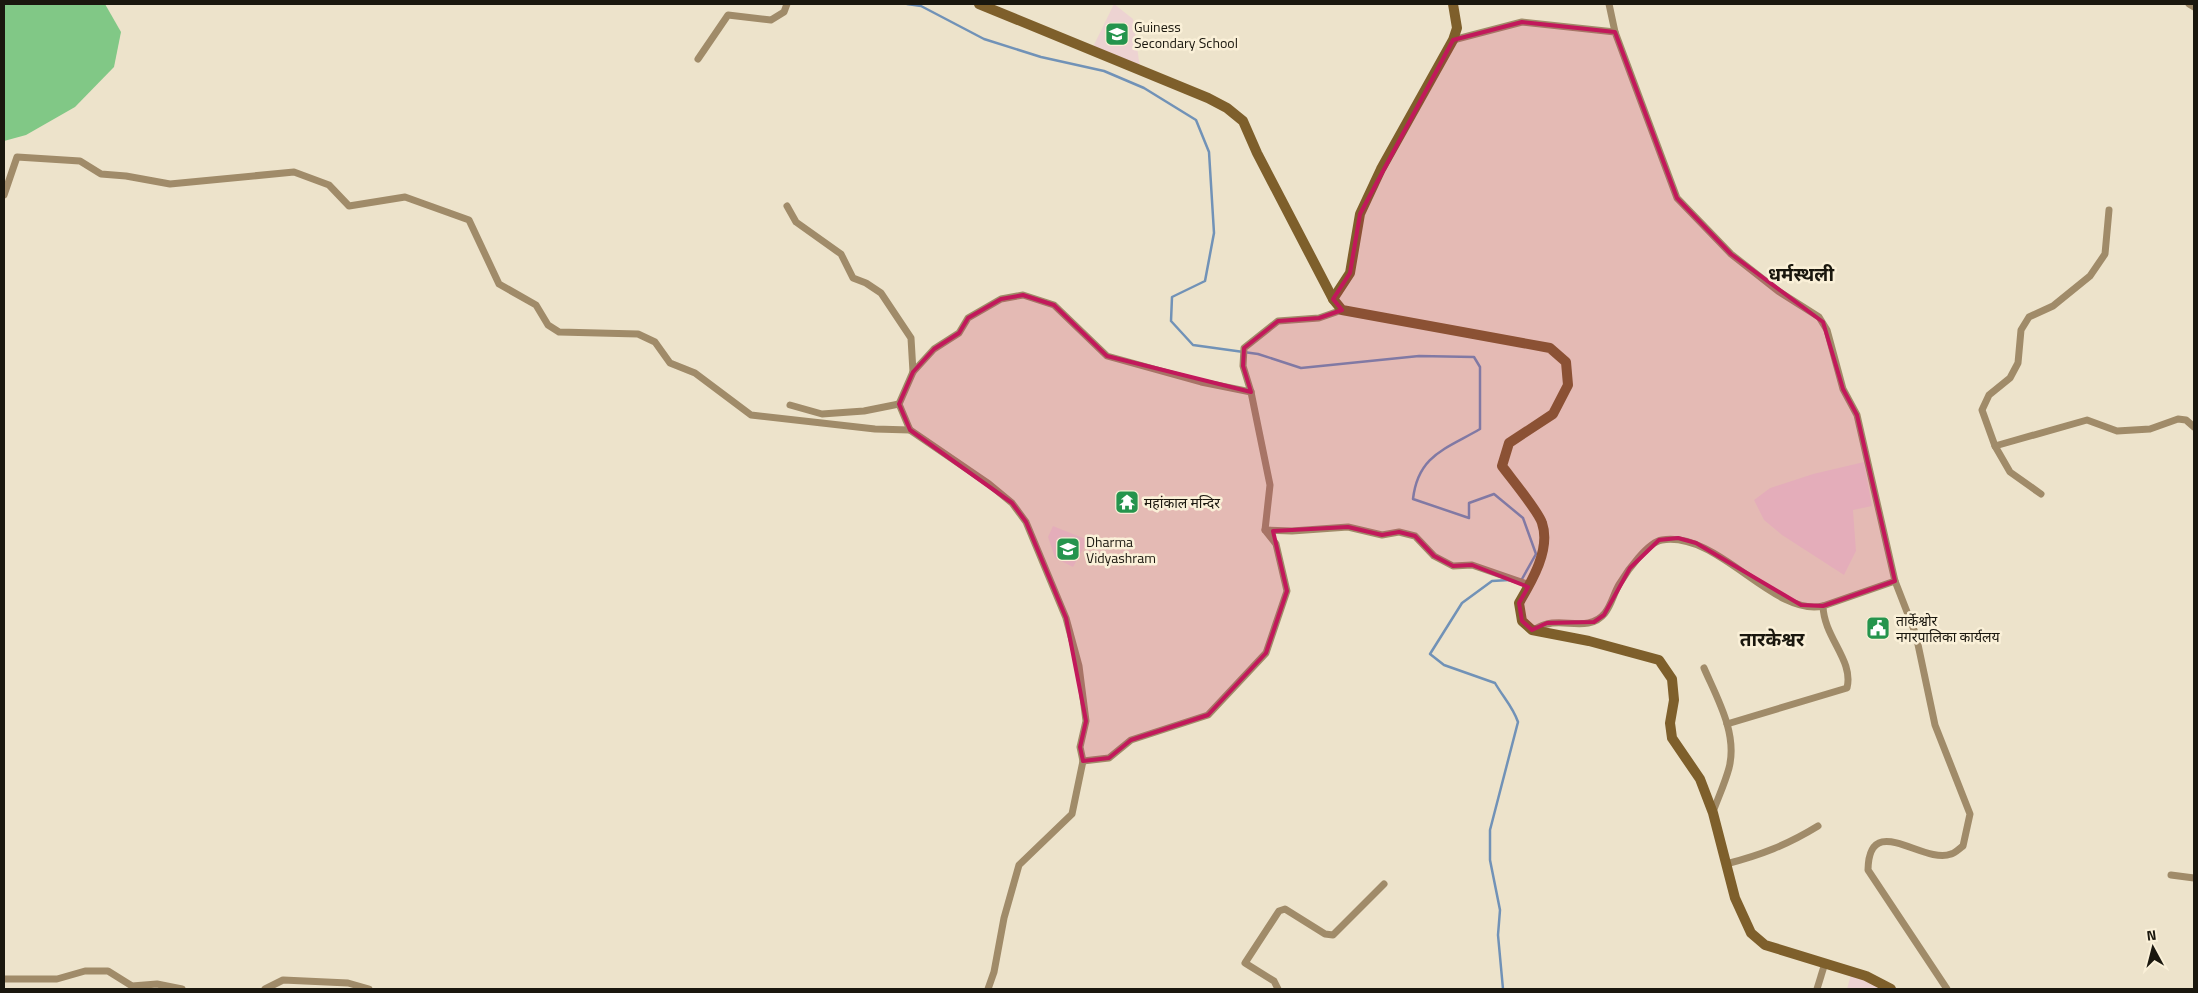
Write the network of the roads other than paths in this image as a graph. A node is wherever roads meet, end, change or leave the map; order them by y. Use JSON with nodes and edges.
{"nodes":[{"id":1,"x":787,"y":4,"type":"edge"},
{"id":2,"x":979,"y":4,"type":"edge"},
{"id":3,"x":1453,"y":4,"type":"edge"},
{"id":4,"x":1609,"y":4,"type":"edge"},
{"id":5,"x":2189,"y":4,"type":"edge"},
{"id":6,"x":2194,"y":7,"type":"edge"},
{"id":7,"x":1615,"y":32,"type":"junction"},
{"id":8,"x":1453,"y":40,"type":"junction"},
{"id":9,"x":698,"y":59,"type":"dead end"},
{"id":10,"x":4,"y":195,"type":"edge"},
{"id":11,"x":787,"y":206,"type":"dead end"},
{"id":12,"x":2109,"y":210,"type":"dead end"},
{"id":13,"x":1333,"y":299,"type":"junction"},
{"id":14,"x":1342,"y":310,"type":"junction"},
{"id":15,"x":913,"y":372,"type":"junction"},
{"id":16,"x":1251,"y":392,"type":"junction"},
{"id":17,"x":899,"y":404,"type":"junction"},
{"id":18,"x":790,"y":405,"type":"dead end"},
{"id":19,"x":2194,"y":427,"type":"edge"},
{"id":20,"x":910,"y":430,"type":"junction"},
{"id":21,"x":1995,"y":446,"type":"junction"},
{"id":22,"x":2041,"y":494,"type":"dead end"},
{"id":23,"x":1265,"y":530,"type":"junction"},
{"id":24,"x":1895,"y":581,"type":"junction"},
{"id":25,"x":1525,"y":584,"type":"junction"},
{"id":26,"x":1823,"y":606,"type":"junction"},
{"id":27,"x":1532,"y":630,"type":"junction"},
{"id":28,"x":1704,"y":668,"type":"dead end"},
{"id":29,"x":1727,"y":724,"type":"junction"},
{"id":30,"x":1083,"y":761,"type":"junction"},
{"id":31,"x":1712,"y":813,"type":"junction"},
{"id":32,"x":1818,"y":826,"type":"dead end"},
{"id":33,"x":1726,"y":864,"type":"junction"},
{"id":34,"x":2171,"y":875,"type":"dead end"},
{"id":35,"x":2194,"y":878,"type":"edge"},
{"id":36,"x":1384,"y":884,"type":"dead end"},
{"id":37,"x":1825,"y":963,"type":"junction"},
{"id":38,"x":4,"y":979,"type":"edge"},
{"id":39,"x":182,"y":989,"type":"edge"},
{"id":40,"x":265,"y":989,"type":"edge"},
{"id":41,"x":369,"y":989,"type":"edge"},
{"id":42,"x":988,"y":989,"type":"edge"},
{"id":43,"x":1278,"y":989,"type":"edge"},
{"id":44,"x":1817,"y":989,"type":"edge"},
{"id":45,"x":1891,"y":989,"type":"edge"},
{"id":46,"x":1947,"y":989,"type":"edge"}],
"edges":[{"from":1,"to":9,"type":"street"},
{"from":2,"to":13,"type":"street"},
{"from":3,"to":8,"type":"street"},
{"from":4,"to":7,"type":"street"},
{"from":5,"to":6,"type":"street"},
{"from":7,"to":8,"type":"street"},
{"from":7,"to":24,"type":"street"},
{"from":8,"to":13,"type":"street"},
{"from":10,"to":20,"type":"street"},
{"from":11,"to":15,"type":"street"},
{"from":12,"to":21,"type":"street"},
{"from":13,"to":14,"type":"street"},
{"from":14,"to":16,"type":"street"},
{"from":14,"to":25,"type":"street"},
{"from":15,"to":16,"type":"street"},
{"from":15,"to":17,"type":"street"},
{"from":16,"to":23,"type":"street"},
{"from":17,"to":18,"type":"street"},
{"from":17,"to":20,"type":"street"},
{"from":19,"to":21,"type":"street"},
{"from":20,"to":30,"type":"street"},
{"from":21,"to":22,"type":"street"},
{"from":23,"to":25,"type":"street"},
{"from":23,"to":30,"type":"street"},
{"from":24,"to":26,"type":"street"},
{"from":24,"to":46,"type":"street"},
{"from":25,"to":27,"type":"street"},
{"from":26,"to":27,"type":"street"},
{"from":26,"to":29,"type":"street"},
{"from":27,"to":31,"type":"street"},
{"from":28,"to":29,"type":"street"},
{"from":29,"to":31,"type":"street"},
{"from":30,"to":42,"type":"street"},
{"from":31,"to":33,"type":"street"},
{"from":32,"to":33,"type":"street"},
{"from":33,"to":37,"type":"street"},
{"from":34,"to":35,"type":"street"},
{"from":36,"to":43,"type":"street"},
{"from":37,"to":44,"type":"street"},
{"from":37,"to":45,"type":"street"},
{"from":38,"to":39,"type":"street"},
{"from":40,"to":41,"type":"street"}]}
